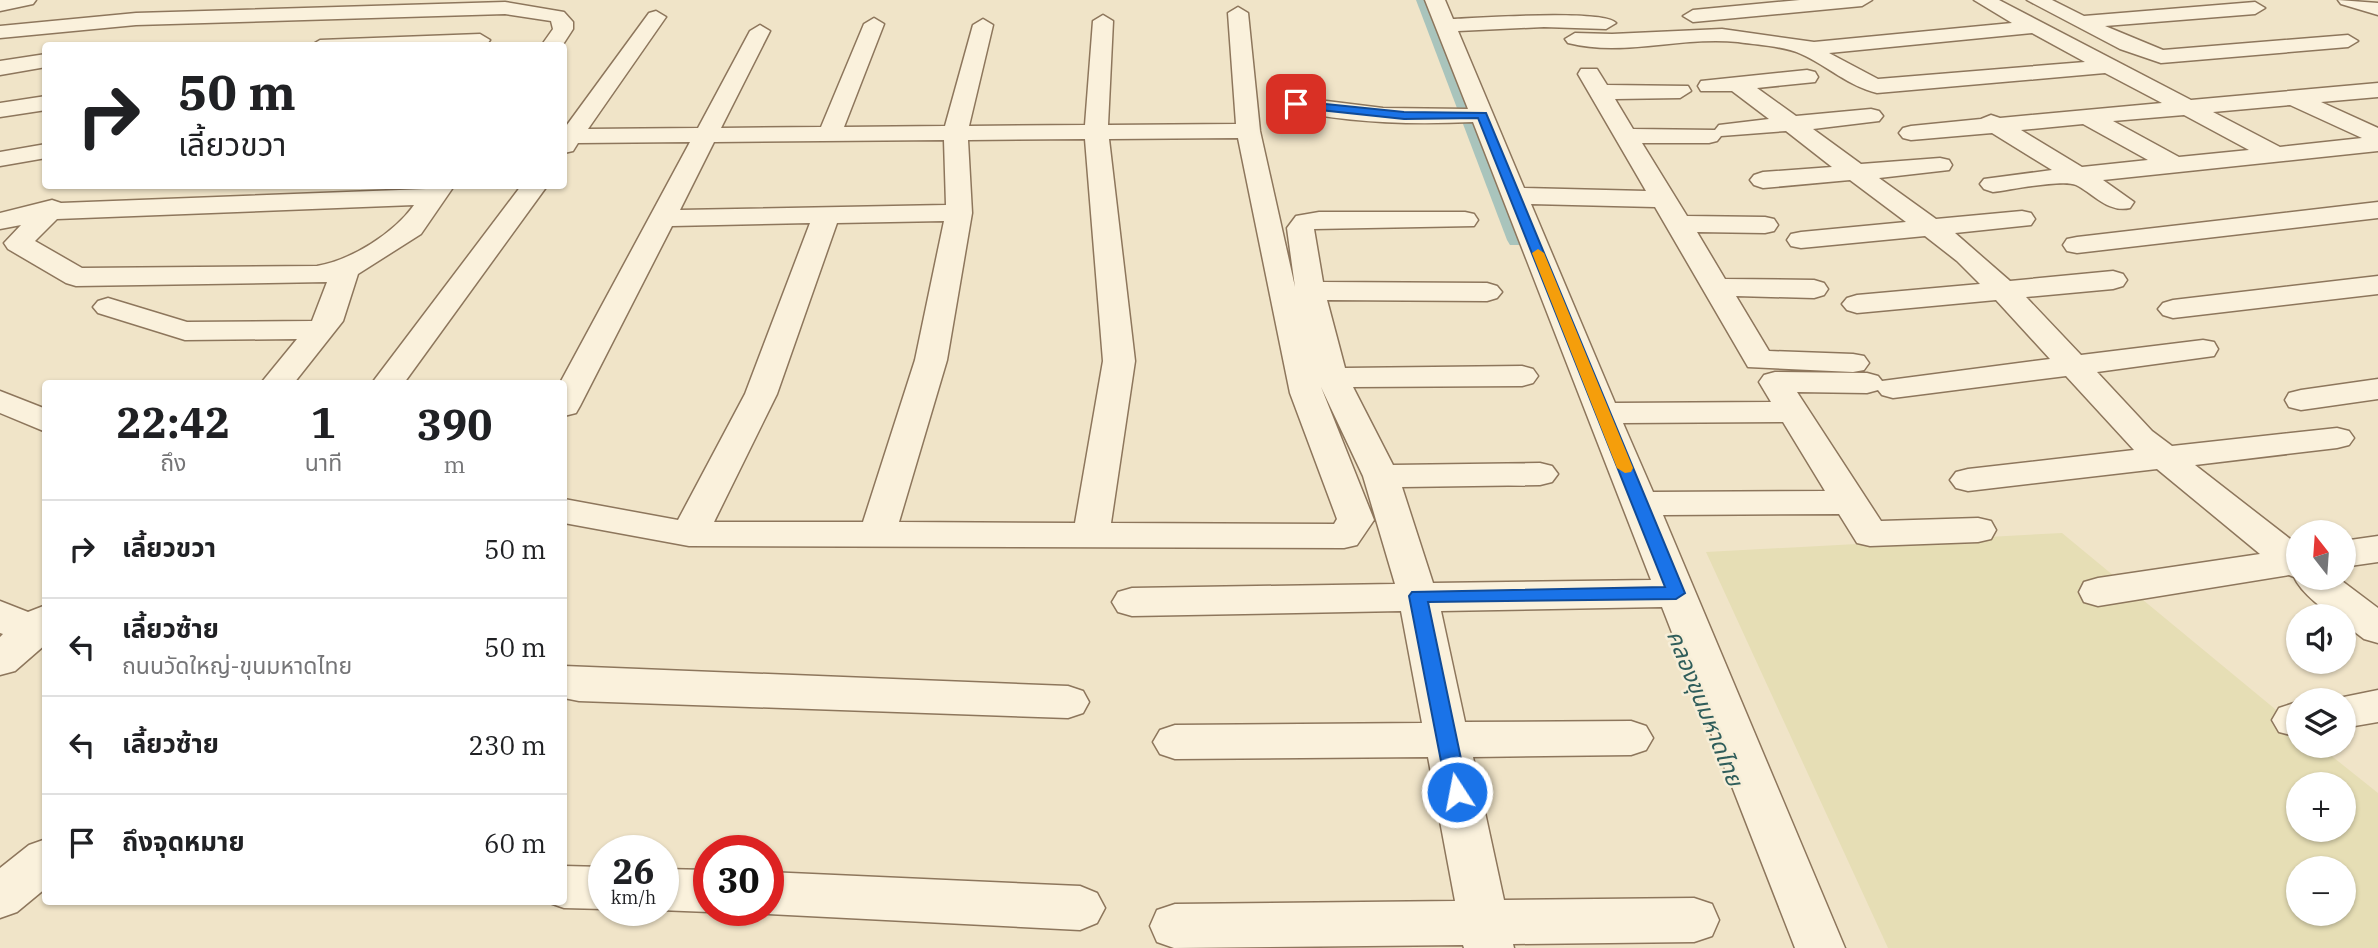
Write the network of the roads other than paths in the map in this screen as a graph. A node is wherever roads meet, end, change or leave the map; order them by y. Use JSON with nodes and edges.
{"nodes":[{"id":1,"x":26,"y":0,"type":"edge"},
{"id":2,"x":207,"y":0,"type":"edge"},
{"id":3,"x":324,"y":0,"type":"edge"},
{"id":4,"x":1862,"y":0,"type":"edge"},
{"id":5,"x":1984,"y":0,"type":"edge"},
{"id":6,"x":2037,"y":0,"type":"edge"},
{"id":7,"x":2348,"y":0,"type":"edge"},
{"id":8,"x":0,"y":5,"type":"edge"},
{"id":9,"x":173,"y":6,"type":"dead end"},
{"id":10,"x":2255,"y":8,"type":"dead end"},
{"id":11,"x":2173,"y":9,"type":"edge"},
{"id":12,"x":2378,"y":9,"type":"edge"},
{"id":13,"x":1440,"y":12,"type":"edge"},
{"id":14,"x":1238,"y":13,"type":"dead end"},
{"id":15,"x":309,"y":15,"type":"junction"},
{"id":16,"x":656,"y":18,"type":"dead end"},
{"id":17,"x":1103,"y":21,"type":"dead end"},
{"id":18,"x":2079,"y":22,"type":"junction"},
{"id":19,"x":874,"y":24,"type":"dead end"},
{"id":20,"x":983,"y":25,"type":"dead end"},
{"id":21,"x":1549,"y":25,"type":"junction"},
{"id":22,"x":2035,"y":27,"type":"junction"},
{"id":23,"x":0,"y":32,"type":"edge"},
{"id":24,"x":760,"y":32,"type":"dead end"},
{"id":25,"x":1951,"y":35,"type":"junction"},
{"id":26,"x":480,"y":40,"type":"dead end"},
{"id":27,"x":2348,"y":41,"type":"dead end"},
{"id":28,"x":427,"y":42,"type":"edge"},
{"id":29,"x":554,"y":42,"type":"edge"},
{"id":30,"x":1867,"y":43,"type":"junction"},
{"id":31,"x":1804,"y":47,"type":"junction"},
{"id":32,"x":2280,"y":47,"type":"junction"},
{"id":33,"x":2253,"y":50,"type":"junction"},
{"id":34,"x":2191,"y":56,"type":"junction"},
{"id":35,"x":42,"y":61,"type":"edge"},
{"id":36,"x":2317,"y":64,"type":"dead end"},
{"id":37,"x":2110,"y":66,"type":"junction"},
{"id":38,"x":0,"y":68,"type":"edge"},
{"id":39,"x":2224,"y":72,"type":"dead end"},
{"id":40,"x":2020,"y":74,"type":"junction"},
{"id":41,"x":2341,"y":74,"type":"dead end"},
{"id":42,"x":1807,"y":77,"type":"dead end"},
{"id":43,"x":2247,"y":83,"type":"dead end"},
{"id":44,"x":1933,"y":84,"type":"junction"},
{"id":45,"x":1680,"y":91,"type":"dead end"},
{"id":46,"x":1281,"y":95,"type":"dead end"},
{"id":47,"x":2287,"y":99,"type":"junction"},
{"id":48,"x":42,"y":104,"type":"edge"},
{"id":49,"x":2188,"y":107,"type":"junction"},
{"id":50,"x":0,"y":110,"type":"edge"},
{"id":51,"x":1476,"y":115,"type":"junction"},
{"id":52,"x":1871,"y":116,"type":"dead end"},
{"id":53,"x":2087,"y":117,"type":"junction"},
{"id":54,"x":1791,"y":123,"type":"junction"},
{"id":55,"x":1997,"y":125,"type":"junction"},
{"id":56,"x":831,"y":131,"type":"junction"},
{"id":57,"x":956,"y":131,"type":"junction"},
{"id":58,"x":1248,"y":131,"type":"junction"},
{"id":59,"x":1097,"y":132,"type":"junction"},
{"id":60,"x":1911,"y":133,"type":"dead end"},
{"id":61,"x":704,"y":134,"type":"junction"},
{"id":62,"x":1624,"y":136,"type":"junction"},
{"id":63,"x":2378,"y":137,"type":"edge"},
{"id":64,"x":567,"y":138,"type":"edge"},
{"id":65,"x":567,"y":139,"type":"edge"},
{"id":66,"x":2378,"y":144,"type":"edge"},
{"id":67,"x":42,"y":152,"type":"edge"},
{"id":68,"x":2277,"y":155,"type":"junction"},
{"id":69,"x":0,"y":159,"type":"edge"},
{"id":70,"x":1940,"y":165,"type":"dead end"},
{"id":71,"x":2175,"y":166,"type":"junction"},
{"id":72,"x":1857,"y":172,"type":"junction"},
{"id":73,"x":2076,"y":176,"type":"junction"},
{"id":74,"x":1763,"y":180,"type":"dead end"},
{"id":75,"x":1993,"y":184,"type":"dead end"},
{"id":76,"x":75,"y":189,"type":"edge"},
{"id":77,"x":532,"y":189,"type":"edge"},
{"id":78,"x":438,"y":191,"type":"edge"},
{"id":79,"x":1515,"y":195,"type":"junction"},
{"id":80,"x":1661,"y":199,"type":"junction"},
{"id":81,"x":2122,"y":202,"type":"dead end"},
{"id":82,"x":2378,"y":210,"type":"edge"},
{"id":83,"x":48,"y":211,"type":"junction"},
{"id":84,"x":959,"y":213,"type":"junction"},
{"id":85,"x":827,"y":215,"type":"junction"},
{"id":86,"x":661,"y":218,"type":"junction"},
{"id":87,"x":2022,"y":219,"type":"dead end"},
{"id":88,"x":1465,"y":220,"type":"dead end"},
{"id":89,"x":0,"y":221,"type":"edge"},
{"id":90,"x":1676,"y":224,"type":"junction"},
{"id":91,"x":1765,"y":225,"type":"dead end"},
{"id":92,"x":1931,"y":228,"type":"junction"},
{"id":93,"x":1801,"y":240,"type":"dead end"},
{"id":94,"x":2077,"y":245,"type":"dead end"},
{"id":95,"x":345,"y":270,"type":"junction"},
{"id":96,"x":2113,"y":280,"type":"dead end"},
{"id":97,"x":2378,"y":285,"type":"edge"},
{"id":98,"x":1714,"y":287,"type":"junction"},
{"id":99,"x":1814,"y":289,"type":"dead end"},
{"id":100,"x":2002,"y":289,"type":"junction"},
{"id":101,"x":1310,"y":291,"type":"junction"},
{"id":102,"x":1488,"y":292,"type":"dead end"},
{"id":103,"x":1857,"y":304,"type":"dead end"},
{"id":104,"x":108,"y":307,"type":"dead end"},
{"id":105,"x":2173,"y":309,"type":"dead end"},
{"id":106,"x":318,"y":330,"type":"junction"},
{"id":107,"x":2203,"y":349,"type":"dead end"},
{"id":108,"x":2074,"y":366,"type":"junction"},
{"id":109,"x":1522,"y":376,"type":"dead end"},
{"id":110,"x":1332,"y":378,"type":"junction"},
{"id":111,"x":1871,"y":378,"type":"junction"},
{"id":112,"x":279,"y":380,"type":"edge"},
{"id":113,"x":390,"y":380,"type":"edge"},
{"id":114,"x":2378,"y":389,"type":"edge"},
{"id":115,"x":567,"y":400,"type":"edge"},
{"id":116,"x":2301,"y":400,"type":"dead end"},
{"id":117,"x":0,"y":401,"type":"edge"},
{"id":118,"x":1794,"y":412,"type":"junction"},
{"id":119,"x":1603,"y":413,"type":"junction"},
{"id":120,"x":42,"y":420,"type":"edge"},
{"id":121,"x":2337,"y":438,"type":"dead end"},
{"id":122,"x":2165,"y":459,"type":"junction"},
{"id":123,"x":1540,"y":474,"type":"dead end"},
{"id":124,"x":1381,"y":476,"type":"junction"},
{"id":125,"x":1968,"y":480,"type":"dead end"},
{"id":126,"x":1850,"y":502,"type":"junction"},
{"id":127,"x":1640,"y":504,"type":"junction"},
{"id":128,"x":567,"y":512,"type":"edge"},
{"id":129,"x":1978,"y":530,"type":"dead end"},
{"id":130,"x":689,"y":534,"type":"junction"},
{"id":131,"x":1091,"y":534,"type":"junction"},
{"id":132,"x":877,"y":535,"type":"junction"},
{"id":133,"x":2378,"y":549,"type":"edge"},
{"id":134,"x":2356,"y":552,"type":"edge"},
{"id":135,"x":2286,"y":555,"type":"edge"},
{"id":136,"x":2286,"y":569,"type":"edge"},
{"id":137,"x":2330,"y":590,"type":"edge"},
{"id":138,"x":2098,"y":592,"type":"dead end"},
{"id":139,"x":1676,"y":593,"type":"junction"},
{"id":140,"x":1418,"y":596,"type":"junction"},
{"id":141,"x":1132,"y":602,"type":"dead end"},
{"id":142,"x":26,"y":622,"type":"edge"},
{"id":143,"x":2378,"y":629,"type":"edge"},
{"id":144,"x":0,"y":660,"type":"edge"},
{"id":145,"x":567,"y":683,"type":"edge"},
{"id":146,"x":1068,"y":702,"type":"dead end"},
{"id":147,"x":2378,"y":706,"type":"edge"},
{"id":148,"x":2356,"y":710,"type":"edge"},
{"id":149,"x":1631,"y":738,"type":"dead end"},
{"id":150,"x":1447,"y":740,"type":"junction"},
{"id":151,"x":1175,"y":742,"type":"dead end"},
{"id":152,"x":42,"y":862,"type":"edge"},
{"id":153,"x":567,"y":887,"type":"edge"},
{"id":154,"x":588,"y":888,"type":"edge"},
{"id":155,"x":784,"y":894,"type":"edge"},
{"id":156,"x":0,"y":897,"type":"edge"},
{"id":157,"x":1080,"y":908,"type":"dead end"},
{"id":158,"x":1694,"y":920,"type":"dead end"},
{"id":159,"x":1175,"y":926,"type":"dead end"},
{"id":160,"x":1486,"y":936,"type":"edge"},
{"id":161,"x":1819,"y":948,"type":"edge"}],
"edges":[{"from":1,"to":8,"type":"street"},
{"from":2,"to":9,"type":"street"},
{"from":3,"to":15,"type":"street"},
{"from":4,"to":21,"type":"street"},
{"from":5,"to":22,"type":"street"},
{"from":6,"to":18,"type":"street"},
{"from":7,"to":12,"type":"street"},
{"from":10,"to":11,"type":"street"},
{"from":11,"to":18,"type":"street"},
{"from":11,"to":33,"type":"street"},
{"from":13,"to":21,"type":"street"},
{"from":13,"to":51,"type":"street"},
{"from":14,"to":58,"type":"street"},
{"from":15,"to":23,"type":"street"},
{"from":15,"to":29,"type":"street"},
{"from":16,"to":64,"type":"street"},
{"from":17,"to":59,"type":"street"},
{"from":18,"to":34,"type":"street"},
{"from":19,"to":56,"type":"street"},
{"from":20,"to":57,"type":"street"},
{"from":21,"to":31,"type":"street"},
{"from":22,"to":25,"type":"street"},
{"from":22,"to":37,"type":"street"},
{"from":24,"to":61,"type":"street"},
{"from":25,"to":30,"type":"street"},
{"from":25,"to":40,"type":"street"},
{"from":26,"to":28,"type":"street"},
{"from":27,"to":32,"type":"street"},
{"from":30,"to":31,"type":"street"},
{"from":30,"to":44,"type":"street"},
{"from":31,"to":44,"type":"street"},
{"from":32,"to":33,"type":"street"},
{"from":32,"to":36,"type":"street"},
{"from":33,"to":34,"type":"street"},
{"from":34,"to":39,"type":"street"},
{"from":35,"to":38,"type":"street"},
{"from":37,"to":40,"type":"street"},
{"from":37,"to":49,"type":"street"},
{"from":40,"to":44,"type":"street"},
{"from":40,"to":53,"type":"street"},
{"from":41,"to":47,"type":"street"},
{"from":42,"to":54,"type":"street"},
{"from":43,"to":47,"type":"street"},
{"from":44,"to":55,"type":"street"},
{"from":45,"to":62,"type":"street"},
{"from":46,"to":51,"type":"street"},
{"from":47,"to":49,"type":"street"},
{"from":47,"to":63,"type":"street"},
{"from":48,"to":50,"type":"street"},
{"from":49,"to":53,"type":"street"},
{"from":49,"to":68,"type":"street"},
{"from":51,"to":79,"type":"street"},
{"from":52,"to":54,"type":"street"},
{"from":53,"to":55,"type":"street"},
{"from":53,"to":71,"type":"street"},
{"from":54,"to":62,"type":"street"},
{"from":54,"to":72,"type":"street"},
{"from":55,"to":60,"type":"street"},
{"from":55,"to":73,"type":"street"},
{"from":56,"to":57,"type":"street"},
{"from":56,"to":61,"type":"street"},
{"from":57,"to":59,"type":"street"},
{"from":57,"to":84,"type":"street"},
{"from":58,"to":59,"type":"street"},
{"from":58,"to":131,"type":"street"},
{"from":59,"to":131,"type":"street"},
{"from":61,"to":65,"type":"street"},
{"from":61,"to":86,"type":"street"},
{"from":62,"to":80,"type":"street"},
{"from":66,"to":68,"type":"street"},
{"from":67,"to":69,"type":"street"},
{"from":68,"to":71,"type":"street"},
{"from":70,"to":72,"type":"street"},
{"from":71,"to":73,"type":"street"},
{"from":72,"to":74,"type":"street"},
{"from":72,"to":92,"type":"street"},
{"from":73,"to":75,"type":"street"},
{"from":73,"to":81,"type":"street"},
{"from":76,"to":83,"type":"street"},
{"from":77,"to":113,"type":"street"},
{"from":78,"to":83,"type":"street"},
{"from":78,"to":95,"type":"street"},
{"from":79,"to":80,"type":"street"},
{"from":79,"to":119,"type":"street"},
{"from":80,"to":90,"type":"street"},
{"from":82,"to":94,"type":"street"},
{"from":83,"to":89,"type":"street"},
{"from":83,"to":95,"type":"street"},
{"from":84,"to":85,"type":"street"},
{"from":84,"to":132,"type":"street"},
{"from":85,"to":86,"type":"street"},
{"from":85,"to":130,"type":"street"},
{"from":86,"to":115,"type":"street"},
{"from":87,"to":92,"type":"street"},
{"from":88,"to":101,"type":"street"},
{"from":90,"to":91,"type":"street"},
{"from":90,"to":98,"type":"street"},
{"from":92,"to":93,"type":"street"},
{"from":92,"to":100,"type":"street"},
{"from":95,"to":106,"type":"street"},
{"from":96,"to":100,"type":"street"},
{"from":97,"to":105,"type":"street"},
{"from":98,"to":99,"type":"street"},
{"from":98,"to":111,"type":"street"},
{"from":100,"to":103,"type":"street"},
{"from":100,"to":108,"type":"street"},
{"from":101,"to":102,"type":"street"},
{"from":101,"to":110,"type":"street"},
{"from":104,"to":106,"type":"street"},
{"from":106,"to":112,"type":"street"},
{"from":107,"to":108,"type":"street"},
{"from":108,"to":111,"type":"street"},
{"from":108,"to":122,"type":"street"},
{"from":109,"to":110,"type":"street"},
{"from":110,"to":124,"type":"street"},
{"from":111,"to":118,"type":"street"},
{"from":114,"to":116,"type":"street"},
{"from":117,"to":120,"type":"street"},
{"from":118,"to":119,"type":"street"},
{"from":118,"to":126,"type":"street"},
{"from":119,"to":127,"type":"street"},
{"from":121,"to":122,"type":"street"},
{"from":122,"to":125,"type":"street"},
{"from":122,"to":135,"type":"street"},
{"from":123,"to":124,"type":"street"},
{"from":124,"to":140,"type":"street"},
{"from":126,"to":127,"type":"street"},
{"from":126,"to":129,"type":"street"},
{"from":127,"to":139,"type":"street"},
{"from":128,"to":130,"type":"street"},
{"from":130,"to":132,"type":"street"},
{"from":131,"to":132,"type":"street"},
{"from":133,"to":134,"type":"street"},
{"from":136,"to":138,"type":"street"},
{"from":137,"to":143,"type":"street"},
{"from":139,"to":140,"type":"street"},
{"from":139,"to":161,"type":"street"},
{"from":140,"to":141,"type":"street"},
{"from":140,"to":150,"type":"street"},
{"from":142,"to":144,"type":"street"},
{"from":145,"to":146,"type":"street"},
{"from":147,"to":148,"type":"street"},
{"from":149,"to":150,"type":"street"},
{"from":150,"to":151,"type":"street"},
{"from":150,"to":160,"type":"street"},
{"from":152,"to":156,"type":"street"},
{"from":153,"to":154,"type":"street"},
{"from":155,"to":157,"type":"street"},
{"from":158,"to":160,"type":"street"},
{"from":159,"to":160,"type":"street"}]}
